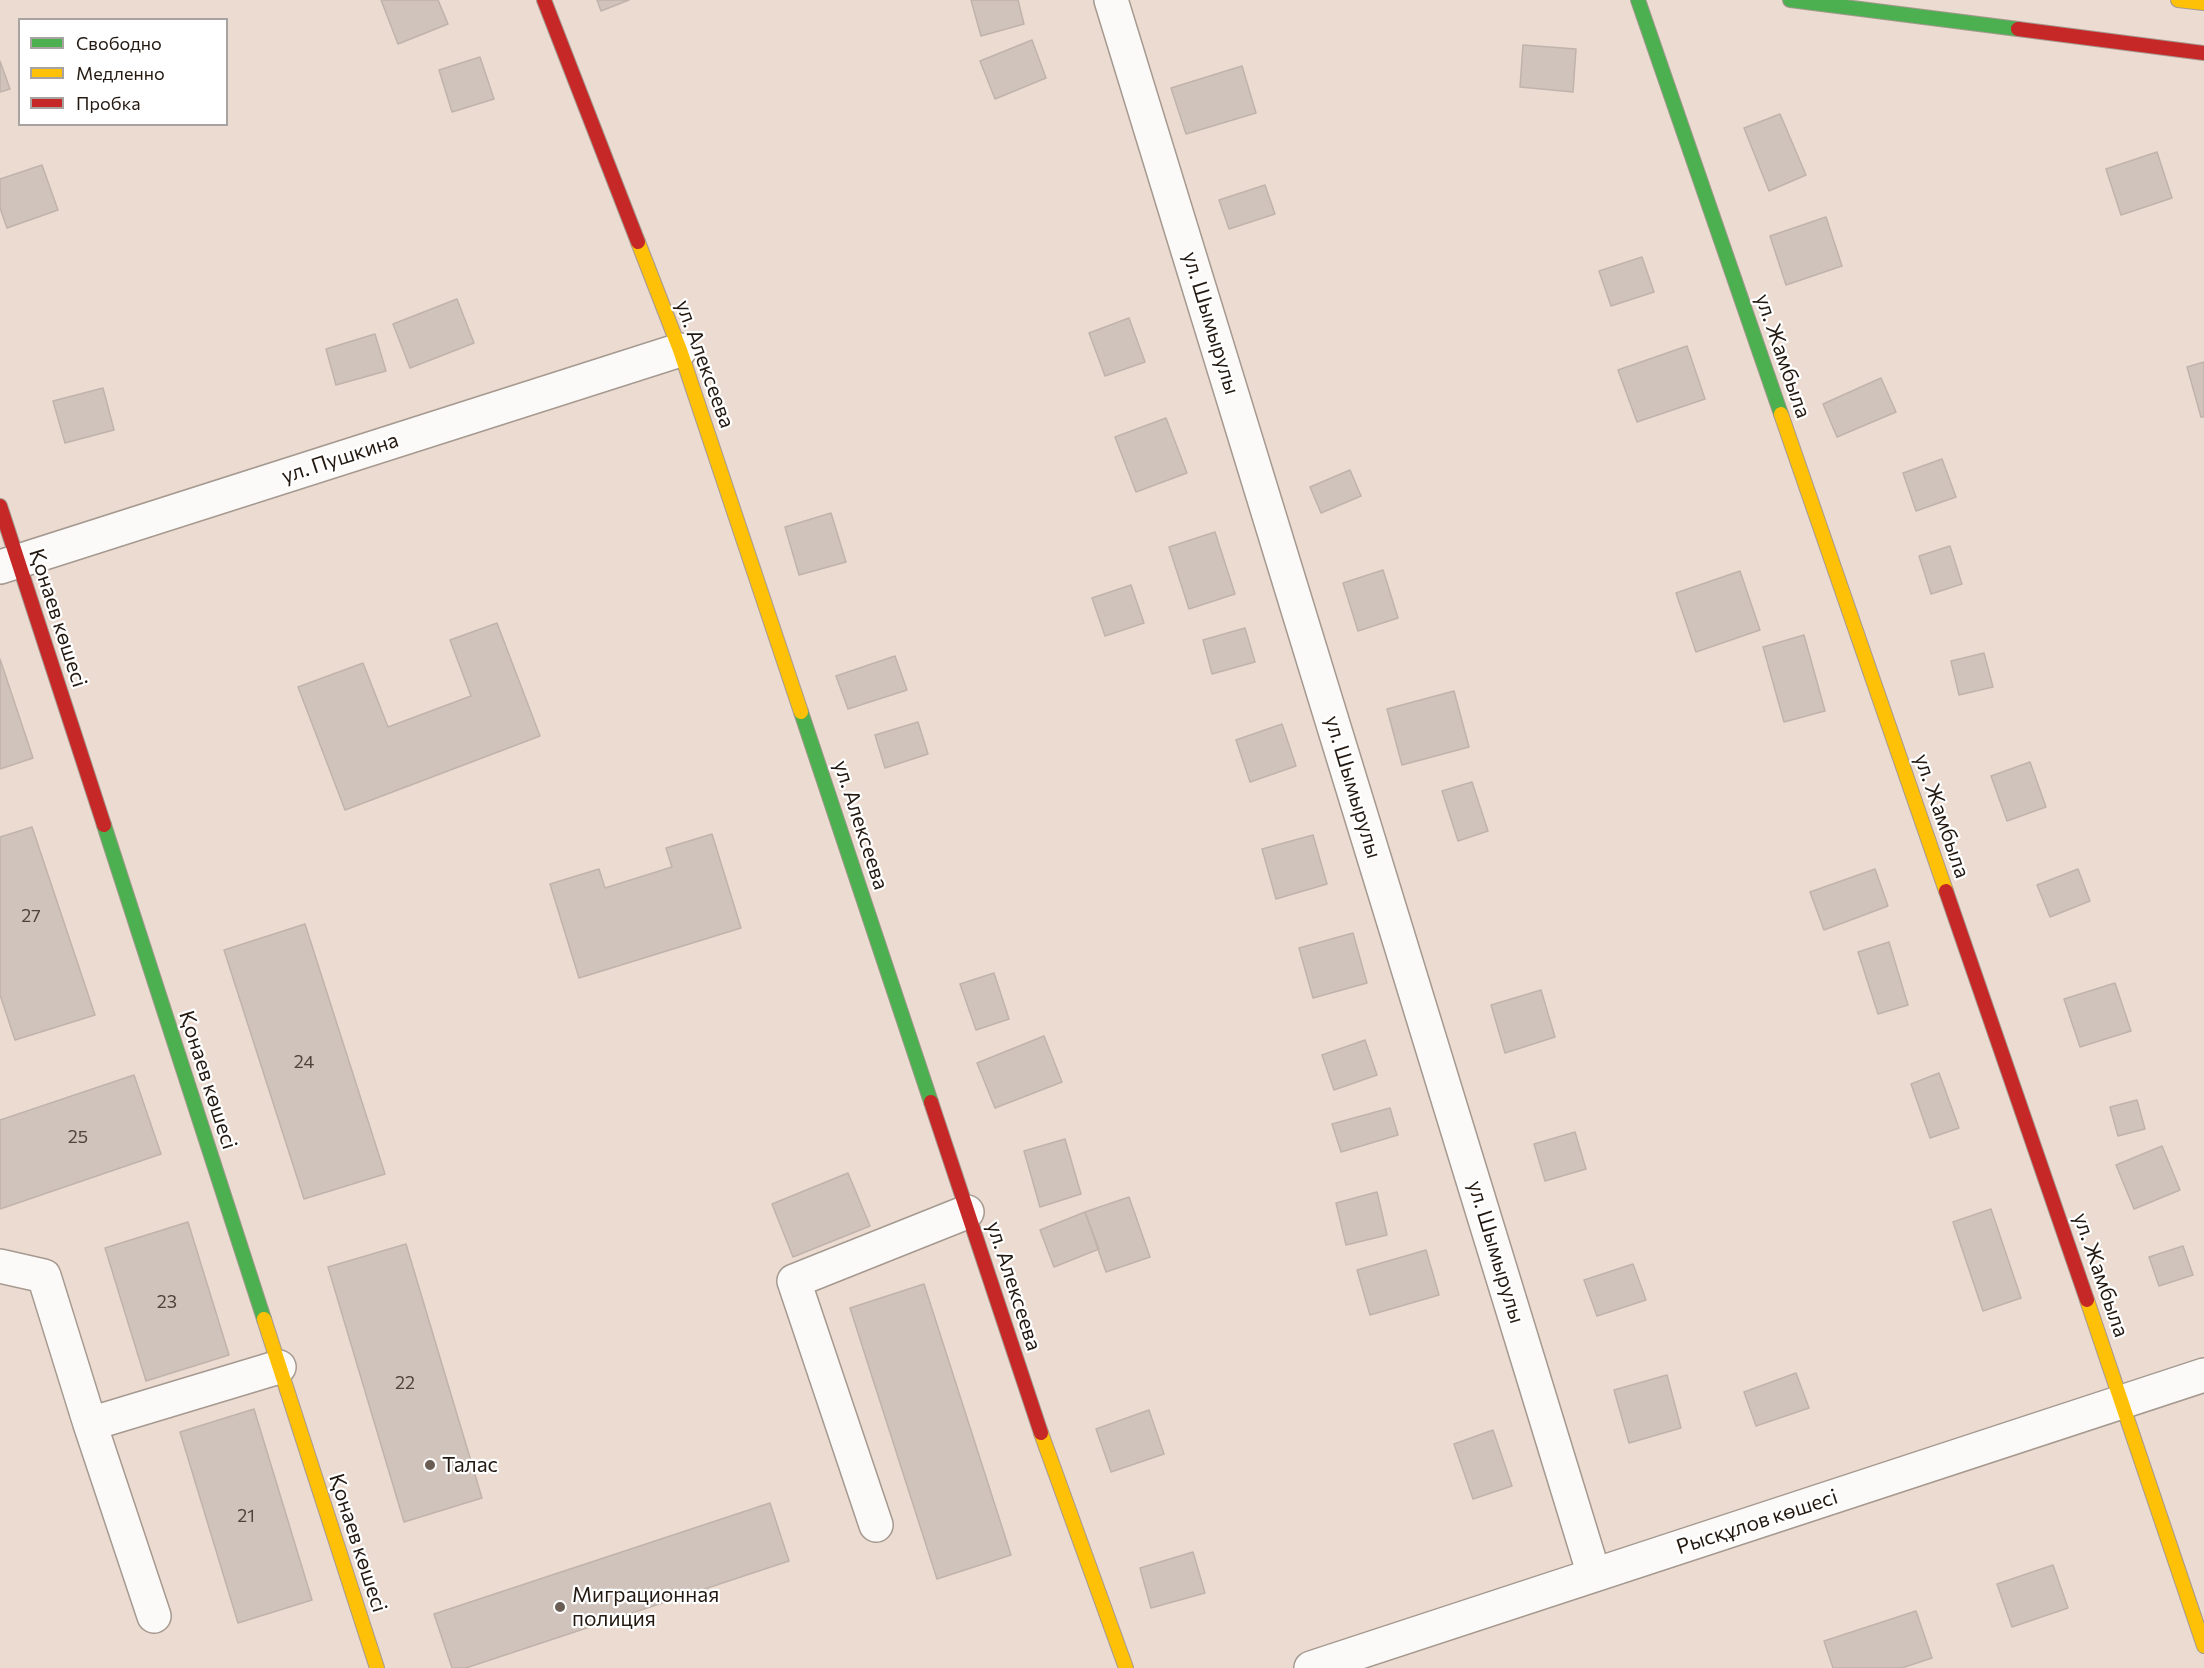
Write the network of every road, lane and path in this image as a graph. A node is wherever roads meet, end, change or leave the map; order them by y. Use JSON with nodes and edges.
{"nodes":[{"id":1,"x":544,"y":0,"type":"edge"},
{"id":2,"x":1111,"y":0,"type":"edge"},
{"id":3,"x":1638,"y":0,"type":"edge"},
{"id":4,"x":1790,"y":0,"type":"edge"},
{"id":5,"x":2178,"y":0,"type":"edge"},
{"id":6,"x":2204,"y":3,"type":"edge"},
{"id":7,"x":2204,"y":53,"type":"edge"},
{"id":8,"x":680,"y":350,"type":"junction"},
{"id":9,"x":0,"y":506,"type":"edge"},
{"id":10,"x":9,"y":564,"type":"edge"},
{"id":11,"x":968,"y":1212,"type":"junction"},
{"id":12,"x":0,"y":1266,"type":"edge"},
{"id":13,"x":279,"y":1367,"type":"junction"},
{"id":14,"x":2204,"y":1375,"type":"edge"},
{"id":15,"x":2122,"y":1402,"type":"junction"},
{"id":16,"x":90,"y":1424,"type":"junction"},
{"id":17,"x":876,"y":1525,"type":"dead end"},
{"id":18,"x":1594,"y":1575,"type":"junction"},
{"id":19,"x":154,"y":1616,"type":"dead end"},
{"id":20,"x":2204,"y":1646,"type":"edge"},
{"id":21,"x":1351,"y":1662,"type":"edge"},
{"id":22,"x":377,"y":1668,"type":"edge"},
{"id":23,"x":1126,"y":1668,"type":"edge"},
{"id":24,"x":1311,"y":1668,"type":"edge"}],
"edges":[{"from":1,"to":8,"type":"street","name":"ул. Алексеева"},
{"from":2,"to":18,"type":"street","name":"ул. Шымырулы"},
{"from":3,"to":15,"type":"street","name":"ул. Жамбыла"},
{"from":4,"to":7,"type":"street"},
{"from":5,"to":6,"type":"street"},
{"from":8,"to":10,"type":"street","name":"ул. Пушкина"},
{"from":8,"to":11,"type":"street","name":"ул. Алексеева"},
{"from":9,"to":10,"type":"street","name":"Қонаев көшесі"},
{"from":10,"to":13,"type":"street","name":"Қонаев көшесі"},
{"from":11,"to":17,"type":"street"},
{"from":11,"to":23,"type":"street","name":"ул. Алексеева"},
{"from":12,"to":16,"type":"street"},
{"from":13,"to":16,"type":"street"},
{"from":13,"to":22,"type":"street","name":"Қонаев көшесі"},
{"from":14,"to":15,"type":"street","name":"Рысқұлов көшесі"},
{"from":15,"to":18,"type":"street","name":"Рысқұлов көшесі"},
{"from":15,"to":20,"type":"street","name":"ул. Жамбыла"},
{"from":16,"to":19,"type":"street"},
{"from":18,"to":21,"type":"street","name":"Рысқұлов көшесі"},
{"from":21,"to":24,"type":"street","name":"Рысқұлов көшесі"}]}
